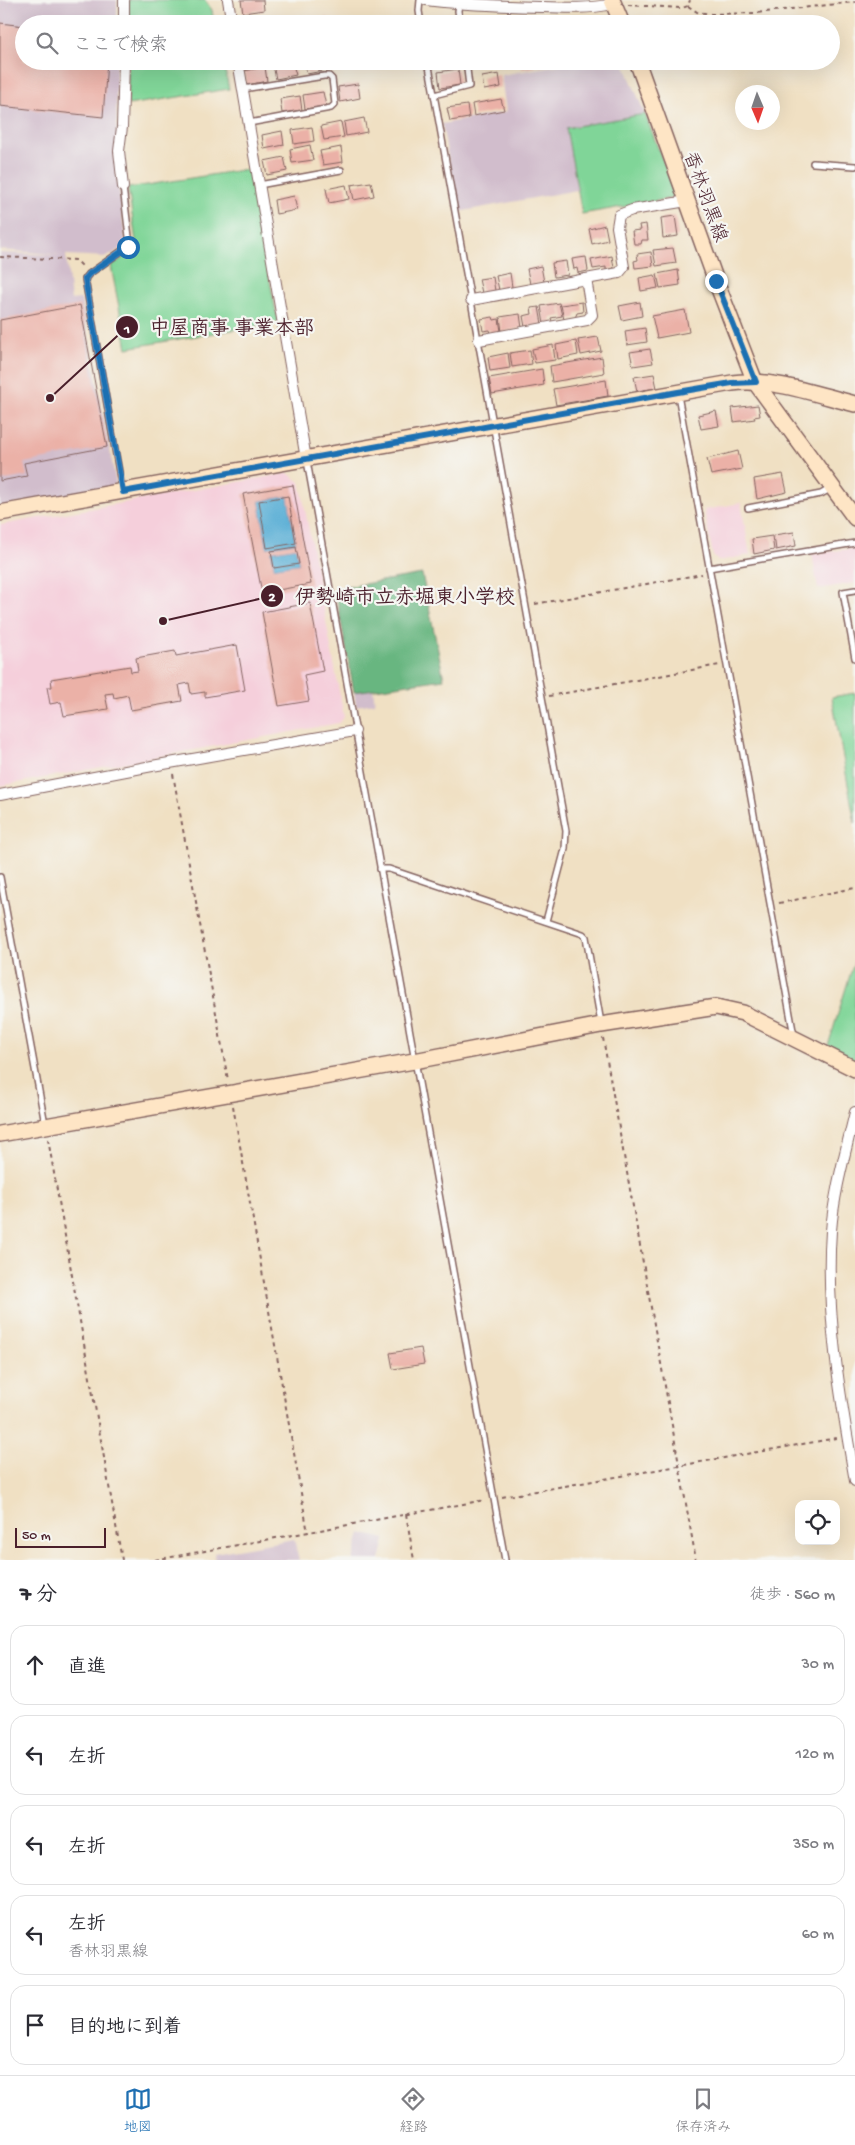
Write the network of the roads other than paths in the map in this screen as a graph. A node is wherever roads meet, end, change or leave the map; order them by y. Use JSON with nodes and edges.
{"nodes":[{"id":1,"x":124,"y":0,"type":"edge"},
{"id":2,"x":228,"y":0,"type":"edge"},
{"id":3,"x":420,"y":0,"type":"edge"},
{"id":4,"x":426,"y":0,"type":"edge"},
{"id":5,"x":613,"y":2,"type":"edge"},
{"id":6,"x":459,"y":3,"type":"junction"},
{"id":7,"x":124,"y":15,"type":"edge"},
{"id":8,"x":230,"y":15,"type":"edge"},
{"id":9,"x":420,"y":15,"type":"edge"},
{"id":10,"x":459,"y":15,"type":"edge"},
{"id":11,"x":618,"y":15,"type":"edge"},
{"id":12,"x":124,"y":70,"type":"edge"},
{"id":13,"x":239,"y":70,"type":"edge"},
{"id":14,"x":430,"y":70,"type":"edge"},
{"id":15,"x":467,"y":70,"type":"edge"},
{"id":16,"x":640,"y":70,"type":"edge"},
{"id":17,"x":242,"y":89,"type":"junction"},
{"id":18,"x":434,"y":95,"type":"junction"},
{"id":19,"x":248,"y":123,"type":"junction"},
{"id":20,"x":813,"y":163,"type":"dead end"},
{"id":21,"x":855,"y":166,"type":"edge"},
{"id":22,"x":341,"y":170,"type":"dead end"},
{"id":23,"x":259,"y":185,"type":"junction"},
{"id":24,"x":123,"y":187,"type":"joint"},
{"id":25,"x":687,"y":201,"type":"junction"},
{"id":26,"x":586,"y":279,"type":"junction"},
{"id":27,"x":471,"y":300,"type":"junction"},
{"id":28,"x":479,"y":340,"type":"junction"},
{"id":29,"x":756,"y":382,"type":"junction"},
{"id":30,"x":678,"y":392,"type":"junction"},
{"id":31,"x":855,"y":404,"type":"edge"},
{"id":32,"x":492,"y":425,"type":"junction"},
{"id":33,"x":306,"y":460,"type":"junction"},
{"id":34,"x":832,"y":488,"type":"junction"},
{"id":35,"x":123,"y":492,"type":"junction"},
{"id":36,"x":748,"y":508,"type":"dead end"},
{"id":37,"x":0,"y":513,"type":"edge"},
{"id":38,"x":855,"y":518,"type":"edge"},
{"id":39,"x":855,"y":543,"type":"edge"},
{"id":40,"x":710,"y":571,"type":"junction"},
{"id":41,"x":855,"y":590,"type":"edge"},
{"id":42,"x":855,"y":658,"type":"edge"},
{"id":43,"x":355,"y":731,"type":"junction"},
{"id":44,"x":0,"y":795,"type":"edge"},
{"id":45,"x":380,"y":869,"type":"junction"},
{"id":46,"x":0,"y":877,"type":"edge"},
{"id":47,"x":546,"y":920,"type":"junction"},
{"id":48,"x":601,"y":1026,"type":"junction"},
{"id":49,"x":794,"y":1038,"type":"junction"},
{"id":50,"x":414,"y":1061,"type":"junction"},
{"id":51,"x":855,"y":1068,"type":"edge"},
{"id":52,"x":855,"y":1112,"type":"edge"},
{"id":53,"x":46,"y":1127,"type":"junction"},
{"id":54,"x":0,"y":1134,"type":"edge"},
{"id":55,"x":851,"y":1437,"type":"edge"},
{"id":56,"x":855,"y":1481,"type":"edge"},
{"id":57,"x":505,"y":1560,"type":"edge"}],
"edges":[{"from":1,"to":7,"type":"street"},
{"from":2,"to":8,"type":"street"},
{"from":3,"to":9,"type":"lane"},
{"from":4,"to":6,"type":"street"},
{"from":5,"to":6,"type":"street"},
{"from":5,"to":11,"type":"street"},
{"from":6,"to":10,"type":"lane"},
{"from":12,"to":24,"type":"street"},
{"from":13,"to":17,"type":"street"},
{"from":14,"to":18,"type":"lane"},
{"from":15,"to":18,"type":"lane"},
{"from":16,"to":25,"type":"street","name":"香林羽黒線"},
{"from":17,"to":19,"type":"street"},
{"from":17,"to":19,"type":"lane"},
{"from":18,"to":27,"type":"lane"},
{"from":19,"to":23,"type":"street"},
{"from":20,"to":21,"type":"lane"},
{"from":22,"to":23,"type":"lane"},
{"from":23,"to":33,"type":"street"},
{"from":24,"to":35,"type":"lane"},
{"from":25,"to":26,"type":"street"},
{"from":25,"to":29,"type":"street","name":"香林羽黒線"},
{"from":26,"to":27,"type":"street"},
{"from":26,"to":28,"type":"street"},
{"from":27,"to":28,"type":"lane"},
{"from":28,"to":32,"type":"lane"},
{"from":29,"to":30,"type":"street"},
{"from":29,"to":31,"type":"street"},
{"from":29,"to":34,"type":"street","name":"香林羽黒線"},
{"from":30,"to":32,"type":"street"},
{"from":30,"to":40,"type":"lane"},
{"from":32,"to":33,"type":"street"},
{"from":32,"to":47,"type":"lane"},
{"from":33,"to":35,"type":"street"},
{"from":33,"to":43,"type":"lane"},
{"from":34,"to":36,"type":"lane"},
{"from":34,"to":38,"type":"street","name":"香林羽黒線"},
{"from":35,"to":37,"type":"street"},
{"from":39,"to":40,"type":"lane"},
{"from":40,"to":49,"type":"lane"},
{"from":41,"to":42,"type":"lane"},
{"from":43,"to":44,"type":"street"},
{"from":43,"to":45,"type":"lane"},
{"from":45,"to":47,"type":"lane"},
{"from":45,"to":50,"type":"lane"},
{"from":46,"to":53,"type":"lane"},
{"from":47,"to":48,"type":"lane"},
{"from":48,"to":49,"type":"street"},
{"from":48,"to":50,"type":"street"},
{"from":49,"to":51,"type":"street"},
{"from":50,"to":53,"type":"street"},
{"from":50,"to":57,"type":"lane"},
{"from":52,"to":55,"type":"street"},
{"from":53,"to":54,"type":"street"},
{"from":55,"to":56,"type":"street"}]}
